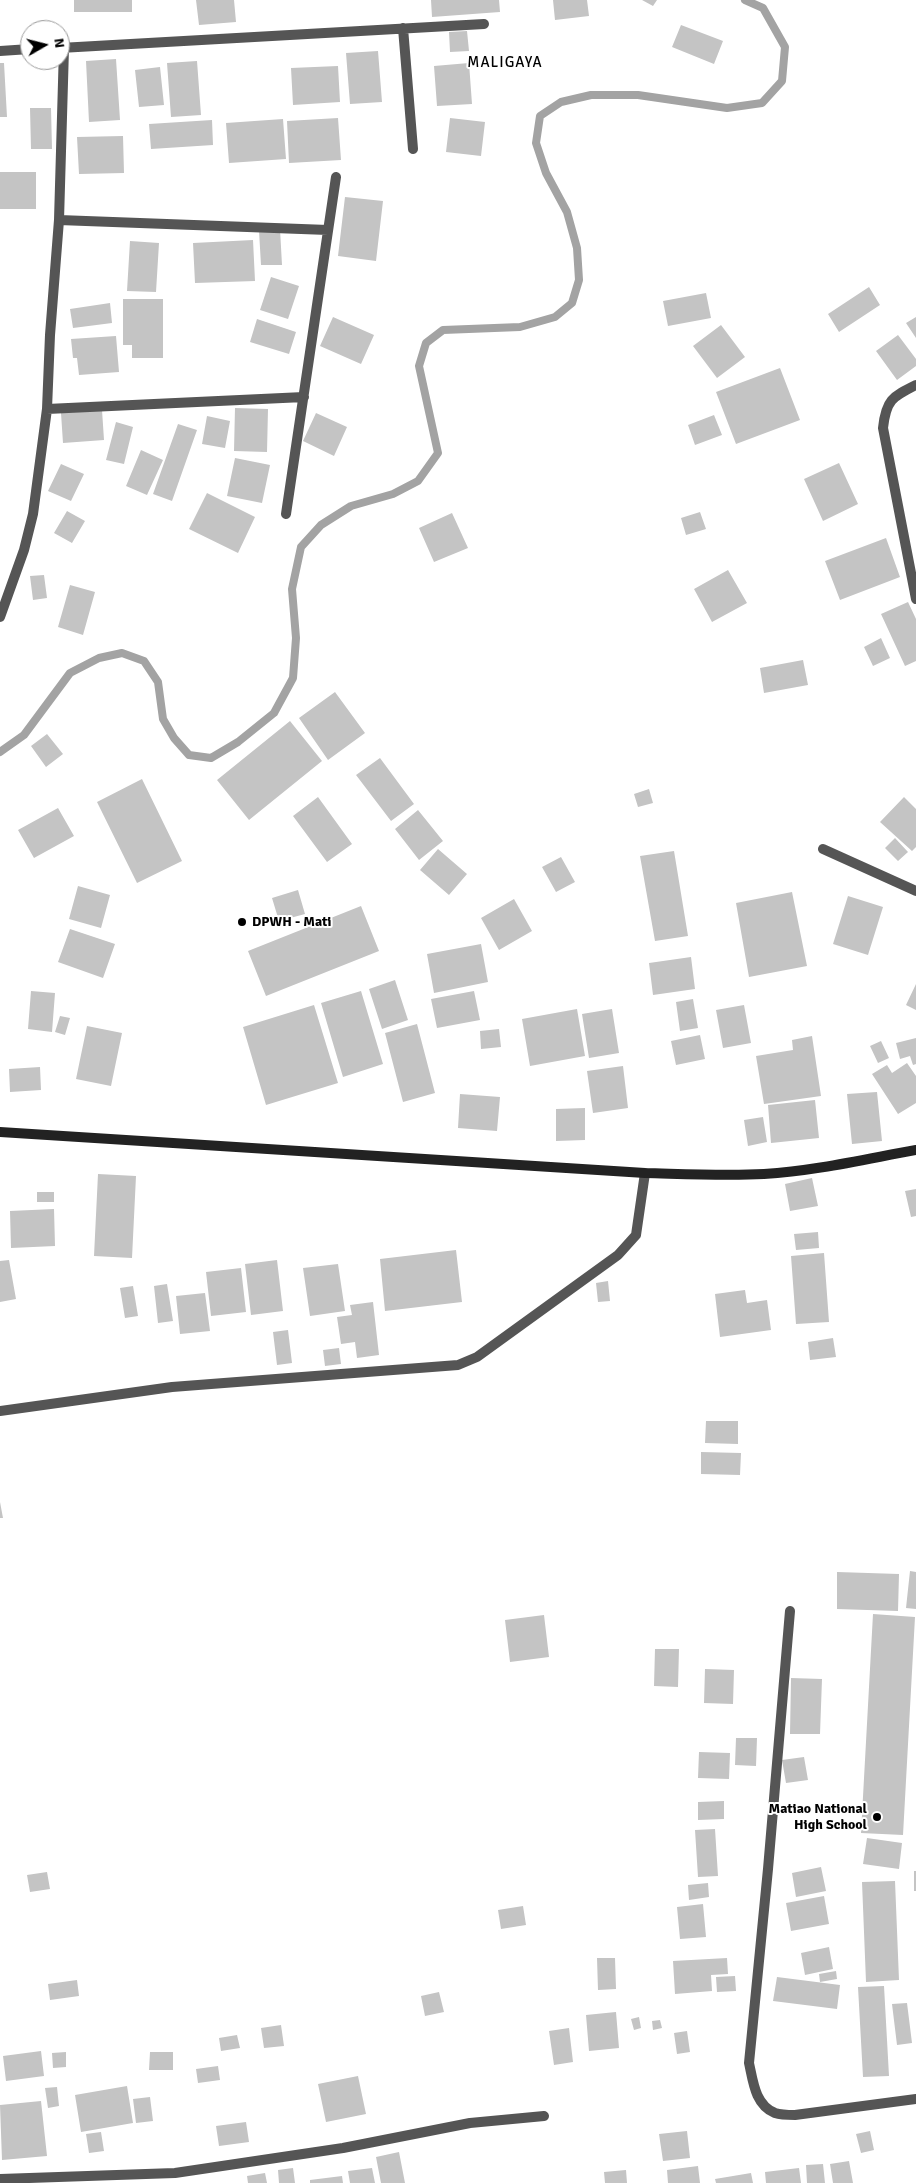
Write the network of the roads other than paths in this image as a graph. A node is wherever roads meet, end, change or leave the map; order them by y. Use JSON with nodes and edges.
{"nodes":[{"id":1,"x":484,"y":24,"type":"dead end"},
{"id":2,"x":403,"y":28,"type":"junction"},
{"id":3,"x":70,"y":48,"type":"edge"},
{"id":4,"x":20,"y":50,"type":"edge"},
{"id":5,"x":0,"y":51,"type":"edge"},
{"id":6,"x":62,"y":70,"type":"edge"},
{"id":7,"x":413,"y":149,"type":"dead end"},
{"id":8,"x":336,"y":178,"type":"dead end"},
{"id":9,"x":59,"y":220,"type":"junction"},
{"id":10,"x":328,"y":230,"type":"junction"},
{"id":11,"x":916,"y":385,"type":"edge"},
{"id":12,"x":304,"y":397,"type":"junction"},
{"id":13,"x":47,"y":409,"type":"junction"},
{"id":14,"x":286,"y":514,"type":"dead end"},
{"id":15,"x":916,"y":599,"type":"edge"},
{"id":16,"x":0,"y":617,"type":"edge"},
{"id":17,"x":823,"y":849,"type":"dead end"},
{"id":18,"x":916,"y":891,"type":"edge"},
{"id":19,"x":0,"y":1132,"type":"edge"},
{"id":20,"x":916,"y":1150,"type":"edge"},
{"id":21,"x":645,"y":1173,"type":"junction"},
{"id":22,"x":0,"y":1411,"type":"edge"},
{"id":23,"x":790,"y":1611,"type":"dead end"},
{"id":24,"x":916,"y":2099,"type":"edge"},
{"id":25,"x":544,"y":2116,"type":"dead end"},
{"id":26,"x":0,"y":2179,"type":"edge"}],
"edges":[{"from":1,"to":2,"type":"street"},
{"from":2,"to":3,"type":"street"},
{"from":2,"to":7,"type":"street"},
{"from":4,"to":5,"type":"street"},
{"from":6,"to":9,"type":"street"},
{"from":8,"to":10,"type":"street"},
{"from":9,"to":10,"type":"street"},
{"from":9,"to":13,"type":"street"},
{"from":10,"to":12,"type":"street"},
{"from":11,"to":15,"type":"street"},
{"from":12,"to":13,"type":"street"},
{"from":12,"to":14,"type":"street"},
{"from":13,"to":16,"type":"street"},
{"from":17,"to":18,"type":"street"},
{"from":19,"to":21,"type":"street"},
{"from":20,"to":21,"type":"street"},
{"from":21,"to":22,"type":"street"},
{"from":23,"to":24,"type":"street"},
{"from":25,"to":26,"type":"street"}]}
